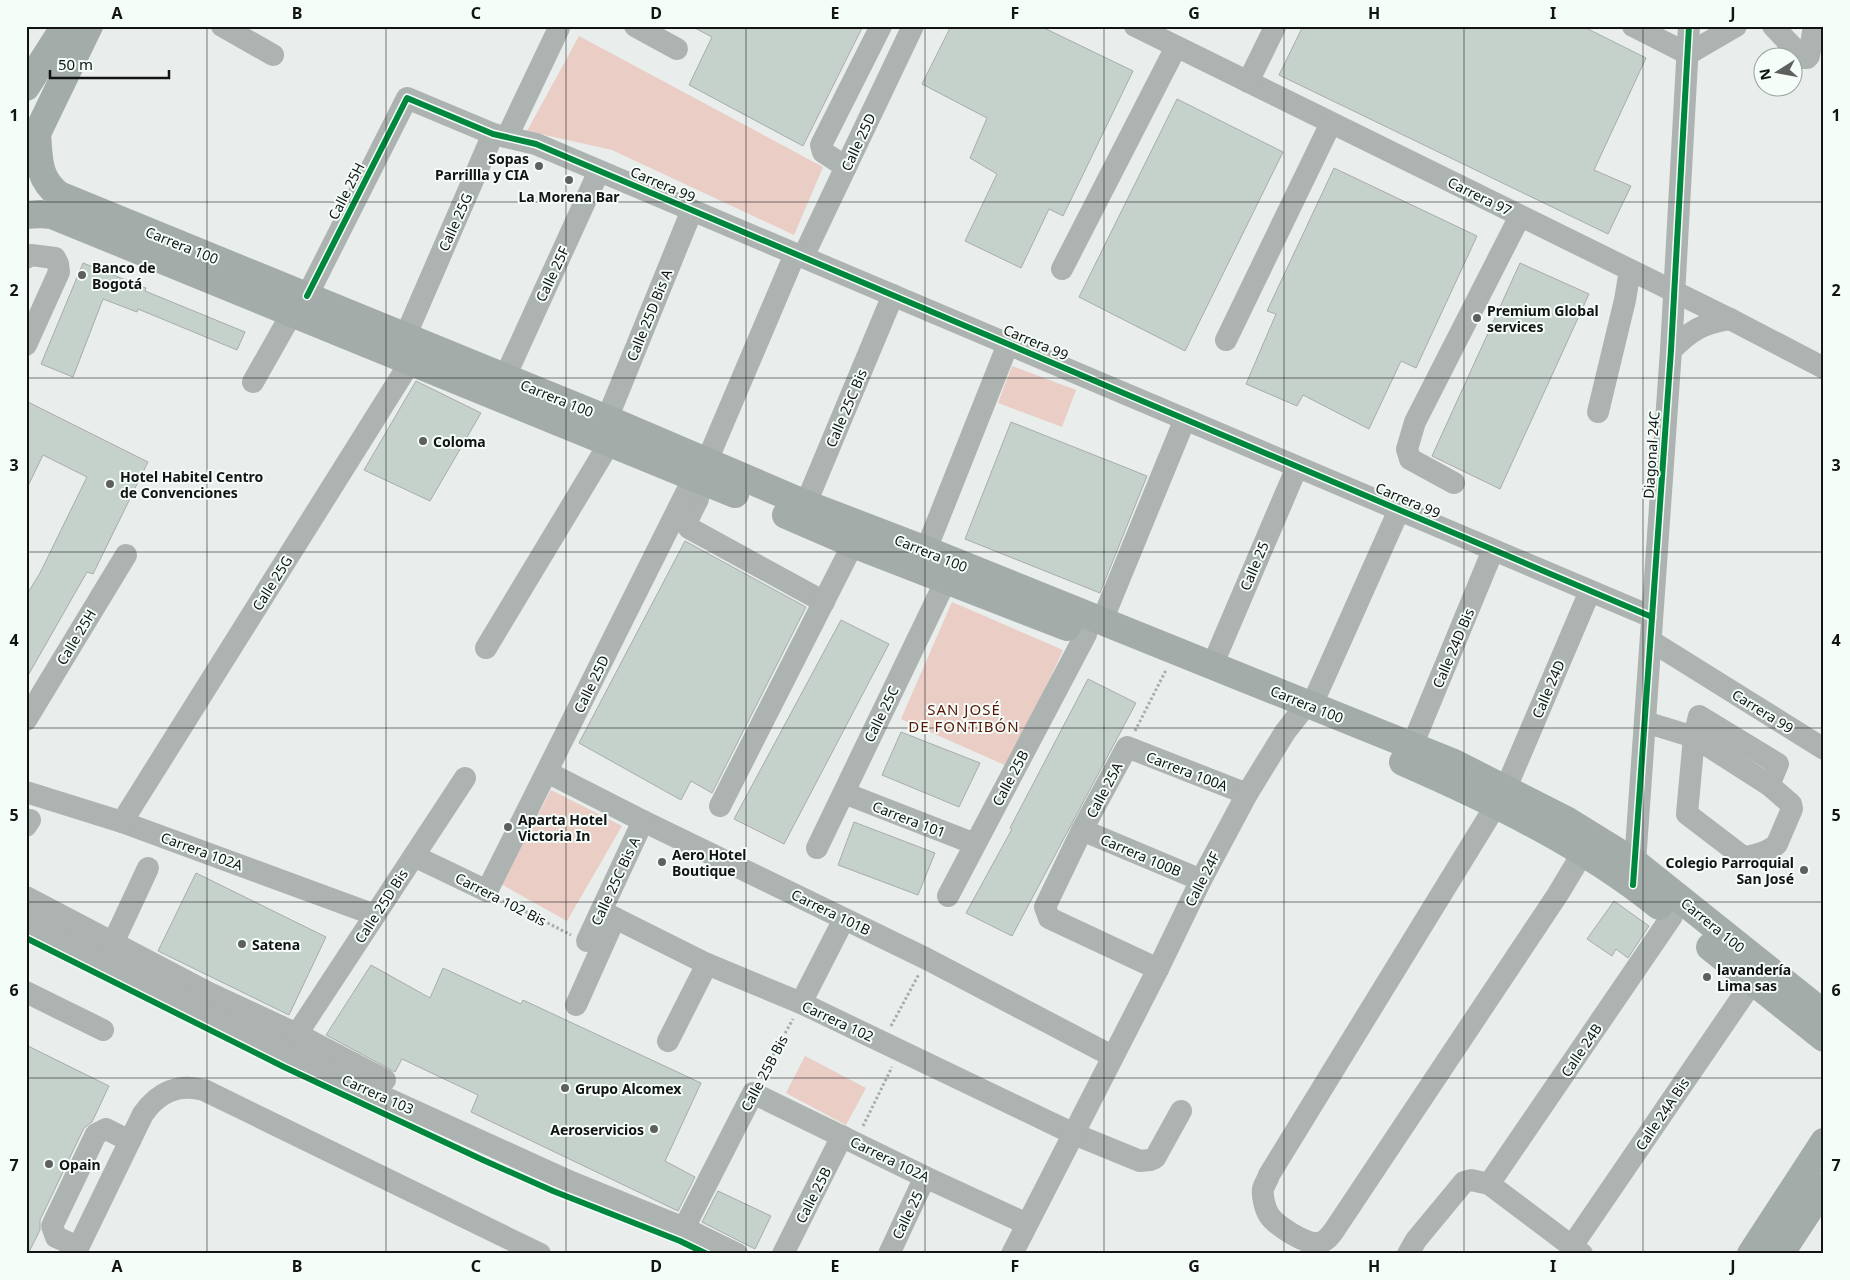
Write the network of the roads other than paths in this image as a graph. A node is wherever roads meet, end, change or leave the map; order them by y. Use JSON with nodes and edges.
{"nodes":[{"id":1,"x":48,"y":26,"type":"edge"},
{"id":2,"x":65,"y":26,"type":"edge"},
{"id":3,"x":89,"y":26,"type":"edge"},
{"id":4,"x":222,"y":26,"type":"edge"},
{"id":5,"x":636,"y":26,"type":"edge"},
{"id":6,"x":881,"y":26,"type":"edge"},
{"id":7,"x":913,"y":26,"type":"edge"},
{"id":8,"x":1134,"y":26,"type":"edge"},
{"id":9,"x":1634,"y":26,"type":"edge"},
{"id":10,"x":1689,"y":26,"type":"edge"},
{"id":11,"x":1736,"y":26,"type":"edge"},
{"id":12,"x":1773,"y":26,"type":"edge"},
{"id":13,"x":1814,"y":26,"type":"edge"},
{"id":14,"x":559,"y":27,"type":"edge"},
{"id":15,"x":1275,"y":27,"type":"edge"},
{"id":16,"x":1176,"y":47,"type":"junction"},
{"id":17,"x":677,"y":49,"type":"dead end"},
{"id":18,"x":1688,"y":54,"type":"junction"},
{"id":19,"x":273,"y":55,"type":"dead end"},
{"id":20,"x":1248,"y":82,"type":"junction"},
{"id":21,"x":28,"y":84,"type":"edge"},
{"id":22,"x":407,"y":98,"type":"joint"},
{"id":23,"x":1331,"y":123,"type":"junction"},
{"id":24,"x":500,"y":136,"type":"junction"},
{"id":25,"x":32,"y":144,"type":"edge"},
{"id":26,"x":846,"y":167,"type":"junction"},
{"id":27,"x":599,"y":171,"type":"junction"},
{"id":28,"x":692,"y":210,"type":"junction"},
{"id":29,"x":26,"y":215,"type":"edge"},
{"id":30,"x":1520,"y":216,"type":"junction"},
{"id":31,"x":799,"y":256,"type":"junction"},
{"id":32,"x":26,"y":258,"type":"edge"},
{"id":33,"x":1062,"y":269,"type":"dead end"},
{"id":34,"x":1630,"y":270,"type":"junction"},
{"id":35,"x":1674,"y":292,"type":"junction"},
{"id":36,"x":893,"y":295,"type":"junction"},
{"id":37,"x":299,"y":304,"type":"junction"},
{"id":38,"x":1728,"y":312,"type":"junction"},
{"id":39,"x":1226,"y":340,"type":"dead end"},
{"id":40,"x":1008,"y":344,"type":"junction"},
{"id":41,"x":26,"y":345,"type":"edge"},
{"id":42,"x":413,"y":347,"type":"junction"},
{"id":43,"x":1671,"y":350,"type":"junction"},
{"id":44,"x":1824,"y":368,"type":"edge"},
{"id":45,"x":505,"y":377,"type":"junction"},
{"id":46,"x":253,"y":382,"type":"dead end"},
{"id":47,"x":1598,"y":412,"type":"dead end"},
{"id":48,"x":1185,"y":419,"type":"junction"},
{"id":49,"x":608,"y":430,"type":"junction"},
{"id":50,"x":1297,"y":466,"type":"junction"},
{"id":51,"x":702,"y":473,"type":"junction"},
{"id":52,"x":1454,"y":483,"type":"dead end"},
{"id":53,"x":1399,"y":510,"type":"junction"},
{"id":54,"x":802,"y":512,"type":"junction"},
{"id":55,"x":853,"y":544,"type":"junction"},
{"id":56,"x":926,"y":550,"type":"junction"},
{"id":57,"x":1493,"y":550,"type":"junction"},
{"id":58,"x":126,"y":555,"type":"dead end"},
{"id":59,"x":946,"y":580,"type":"junction"},
{"id":60,"x":1590,"y":591,"type":"junction"},
{"id":61,"x":824,"y":602,"type":"junction"},
{"id":62,"x":1652,"y":617,"type":"junction"},
{"id":63,"x":1094,"y":628,"type":"junction"},
{"id":64,"x":1651,"y":641,"type":"junction"},
{"id":65,"x":486,"y":648,"type":"dead end"},
{"id":66,"x":1212,"y":666,"type":"junction"},
{"id":67,"x":1301,"y":711,"type":"junction"},
{"id":68,"x":26,"y":720,"type":"edge"},
{"id":69,"x":1644,"y":722,"type":"junction"},
{"id":70,"x":1694,"y":737,"type":"junction"},
{"id":71,"x":1412,"y":746,"type":"junction"},
{"id":72,"x":1127,"y":747,"type":"joint"},
{"id":73,"x":1824,"y":749,"type":"edge"},
{"id":74,"x":547,"y":772,"type":"junction"},
{"id":75,"x":465,"y":778,"type":"dead end"},
{"id":76,"x":26,"y":792,"type":"edge"},
{"id":77,"x":844,"y":793,"type":"junction"},
{"id":78,"x":1246,"y":794,"type":"junction"},
{"id":79,"x":1501,"y":796,"type":"junction"},
{"id":80,"x":720,"y":806,"type":"dead end"},
{"id":81,"x":643,"y":821,"type":"junction"},
{"id":82,"x":122,"y":822,"type":"junction"},
{"id":83,"x":1082,"y":830,"type":"junction"},
{"id":84,"x":975,"y":844,"type":"junction"},
{"id":85,"x":817,"y":848,"type":"dead end"},
{"id":86,"x":1582,"y":854,"type":"junction"},
{"id":87,"x":414,"y":856,"type":"junction"},
{"id":88,"x":148,"y":868,"type":"dead end"},
{"id":89,"x":1634,"y":873,"type":"junction"},
{"id":90,"x":1201,"y":880,"type":"junction"},
{"id":91,"x":487,"y":891,"type":"joint"},
{"id":92,"x":948,"y":896,"type":"dead end"},
{"id":93,"x":26,"y":897,"type":"edge"},
{"id":94,"x":375,"y":915,"type":"junction"},
{"id":95,"x":608,"y":915,"type":"junction"},
{"id":96,"x":1672,"y":916,"type":"junction"},
{"id":97,"x":844,"y":919,"type":"junction"},
{"id":98,"x":26,"y":921,"type":"edge"},
{"id":99,"x":586,"y":941,"type":"road end"},
{"id":100,"x":113,"y":943,"type":"junction"},
{"id":101,"x":707,"y":964,"type":"junction"},
{"id":102,"x":1158,"y":969,"type":"junction"},
{"id":103,"x":1753,"y":981,"type":"junction"},
{"id":104,"x":26,"y":992,"type":"edge"},
{"id":105,"x":801,"y":1003,"type":"junction"},
{"id":106,"x":576,"y":1005,"type":"dead end"},
{"id":107,"x":1824,"y":1014,"type":"edge"},
{"id":108,"x":103,"y":1030,"type":"dead end"},
{"id":109,"x":297,"y":1034,"type":"junction"},
{"id":110,"x":1824,"y":1038,"type":"edge"},
{"id":111,"x":668,"y":1041,"type":"dead end"},
{"id":112,"x":1112,"y":1056,"type":"junction"},
{"id":113,"x":385,"y":1080,"type":"dead end"},
{"id":114,"x":753,"y":1093,"type":"joint"},
{"id":115,"x":1181,"y":1111,"type":"dead end"},
{"id":116,"x":1074,"y":1134,"type":"junction"},
{"id":117,"x":849,"y":1140,"type":"junction"},
{"id":118,"x":130,"y":1141,"type":"junction"},
{"id":119,"x":1824,"y":1142,"type":"edge"},
{"id":120,"x":925,"y":1177,"type":"junction"},
{"id":121,"x":1480,"y":1182,"type":"junction"},
{"id":122,"x":1824,"y":1186,"type":"edge"},
{"id":123,"x":1027,"y":1224,"type":"junction"},
{"id":124,"x":684,"y":1228,"type":"junction"},
{"id":125,"x":1419,"y":1249,"type":"edge"},
{"id":126,"x":1577,"y":1250,"type":"edge"},
{"id":127,"x":76,"y":1251,"type":"edge"},
{"id":128,"x":540,"y":1254,"type":"edge"},
{"id":129,"x":737,"y":1254,"type":"edge"},
{"id":130,"x":783,"y":1254,"type":"edge"},
{"id":131,"x":888,"y":1254,"type":"edge"},
{"id":132,"x":1012,"y":1254,"type":"edge"},
{"id":133,"x":1751,"y":1254,"type":"edge"},
{"id":134,"x":1780,"y":1254,"type":"edge"}],
"edges":[{"from":1,"to":21,"type":"main road"},
{"from":2,"to":21,"type":"main road"},
{"from":3,"to":25,"type":"main road"},
{"from":4,"to":19,"type":"street"},
{"from":5,"to":17,"type":"street"},
{"from":6,"to":26,"type":"street"},
{"from":7,"to":26,"type":"street","name":"Calle 25D"},
{"from":8,"to":16,"type":"street","name":"Carrera 97"},
{"from":9,"to":18,"type":"street"},
{"from":10,"to":18,"type":"street","name":"Diagonal 24C"},
{"from":11,"to":18,"type":"street"},
{"from":12,"to":13,"type":"street"},
{"from":14,"to":24,"type":"street","name":"Calle 25G"},
{"from":15,"to":20,"type":"street"},
{"from":16,"to":20,"type":"street","name":"Carrera 97"},
{"from":16,"to":33,"type":"street"},
{"from":18,"to":35,"type":"street","name":"Diagonal 24C"},
{"from":20,"to":23,"type":"street","name":"Carrera 97"},
{"from":22,"to":24,"type":"street","name":"Carrera 99"},
{"from":22,"to":37,"type":"street","name":"Calle 25H"},
{"from":23,"to":30,"type":"street","name":"Carrera 97"},
{"from":23,"to":39,"type":"street"},
{"from":24,"to":27,"type":"street","name":"Carrera 99"},
{"from":24,"to":42,"type":"street","name":"Calle 25G"},
{"from":25,"to":37,"type":"main road","name":"Carrera 100"},
{"from":26,"to":31,"type":"street","name":"Calle 25D"},
{"from":27,"to":28,"type":"street","name":"Carrera 99"},
{"from":27,"to":45,"type":"street","name":"Calle 25F"},
{"from":28,"to":31,"type":"street","name":"Carrera 99"},
{"from":28,"to":49,"type":"street","name":"Calle 25D Bis A"},
{"from":29,"to":37,"type":"main road","name":"Carrera 100"},
{"from":30,"to":34,"type":"street","name":"Carrera 97"},
{"from":30,"to":52,"type":"street"},
{"from":31,"to":36,"type":"street","name":"Carrera 99"},
{"from":31,"to":51,"type":"street","name":"Calle 25D"},
{"from":32,"to":41,"type":"street"},
{"from":34,"to":35,"type":"street","name":"Carrera 97"},
{"from":34,"to":47,"type":"street"},
{"from":35,"to":38,"type":"street","name":"Carrera 97"},
{"from":35,"to":43,"type":"street","name":"Diagonal 24C"},
{"from":36,"to":40,"type":"street","name":"Carrera 99"},
{"from":36,"to":54,"type":"street","name":"Calle 25C Bis"},
{"from":37,"to":42,"type":"main road","name":"Carrera 100"},
{"from":37,"to":46,"type":"street","name":"Calle 25H"},
{"from":38,"to":43,"type":"street"},
{"from":38,"to":44,"type":"street","name":"Carrera 97"},
{"from":40,"to":48,"type":"street","name":"Carrera 99"},
{"from":40,"to":56,"type":"street"},
{"from":42,"to":45,"type":"main road","name":"Carrera 100"},
{"from":42,"to":49,"type":"main road","name":"Carrera 100"},
{"from":42,"to":82,"type":"street","name":"Calle 25G"},
{"from":43,"to":62,"type":"street","name":"Diagonal 24C"},
{"from":45,"to":49,"type":"main road","name":"Carrera 100"},
{"from":48,"to":50,"type":"street","name":"Carrera 99"},
{"from":48,"to":63,"type":"street","name":"Calle 25B"},
{"from":49,"to":51,"type":"main road","name":"Carrera 100"},
{"from":49,"to":65,"type":"street","name":"Calle 25D Bis A"},
{"from":50,"to":53,"type":"street","name":"Carrera 99"},
{"from":50,"to":66,"type":"street","name":"Calle 25"},
{"from":51,"to":54,"type":"main road","name":"Carrera 100"},
{"from":51,"to":61,"type":"street"},
{"from":51,"to":74,"type":"street","name":"Calle 25D"},
{"from":53,"to":57,"type":"street","name":"Carrera 99"},
{"from":53,"to":67,"type":"street","name":"Calle 24F"},
{"from":54,"to":55,"type":"main road","name":"Carrera 100"},
{"from":54,"to":56,"type":"main road","name":"Carrera 100"},
{"from":55,"to":59,"type":"main road","name":"Carrera 100"},
{"from":55,"to":61,"type":"street"},
{"from":56,"to":63,"type":"main road","name":"Carrera 100"},
{"from":57,"to":60,"type":"street","name":"Carrera 99"},
{"from":57,"to":71,"type":"street","name":"Calle 24D Bis"},
{"from":58,"to":68,"type":"street","name":"Calle 25H"},
{"from":59,"to":63,"type":"main road","name":"Carrera 100"},
{"from":59,"to":77,"type":"street","name":"Calle 25C"},
{"from":60,"to":62,"type":"street","name":"Carrera 99"},
{"from":60,"to":79,"type":"street","name":"Calle 24D"},
{"from":61,"to":80,"type":"street"},
{"from":62,"to":64,"type":"street","name":"Diagonal 24C"},
{"from":63,"to":66,"type":"main road","name":"Carrera 100"},
{"from":63,"to":67,"type":"main road","name":"Carrera 100"},
{"from":63,"to":84,"type":"street","name":"Calle 25B"},
{"from":64,"to":69,"type":"street","name":"Diagonal 24C"},
{"from":64,"to":73,"type":"street","name":"Carrera 99"},
{"from":66,"to":67,"type":"main road","name":"Carrera 100"},
{"from":67,"to":71,"type":"main road","name":"Carrera 100"},
{"from":67,"to":78,"type":"street","name":"Calle 24F"},
{"from":67,"to":79,"type":"main road","name":"Carrera 100"},
{"from":69,"to":70,"type":"street"},
{"from":69,"to":89,"type":"street","name":"Diagonal 24C"},
{"from":70,"to":70,"type":"street"},
{"from":71,"to":79,"type":"main road","name":"Carrera 100"},
{"from":72,"to":78,"type":"street","name":"Carrera 100A"},
{"from":72,"to":83,"type":"street","name":"Calle 25A"},
{"from":74,"to":81,"type":"street","name":"Carrera 101B"},
{"from":74,"to":91,"type":"street","name":"Calle 25D"},
{"from":75,"to":87,"type":"street","name":"Calle 25D Bis"},
{"from":76,"to":82,"type":"street","name":"Carrera 102A"},
{"from":77,"to":84,"type":"street","name":"Carrera 101"},
{"from":77,"to":85,"type":"street","name":"Calle 25C"},
{"from":78,"to":90,"type":"street","name":"Calle 24F"},
{"from":79,"to":86,"type":"main road","name":"Carrera 100"},
{"from":79,"to":86,"type":"street","name":"Calle 24D"},
{"from":79,"to":89,"type":"main road","name":"Carrera 100"},
{"from":81,"to":95,"type":"street","name":"Calle 25C Bis A"},
{"from":81,"to":97,"type":"street","name":"Carrera 101B"},
{"from":82,"to":94,"type":"street","name":"Carrera 102A"},
{"from":83,"to":90,"type":"street","name":"Carrera 100B"},
{"from":83,"to":102,"type":"street","name":"Calle 25A"},
{"from":84,"to":92,"type":"street","name":"Calle 25B"},
{"from":86,"to":89,"type":"main road","name":"Carrera 100"},
{"from":87,"to":91,"type":"street","name":"Carrera 102 Bis"},
{"from":87,"to":94,"type":"street","name":"Calle 25D Bis"},
{"from":88,"to":100,"type":"street"},
{"from":89,"to":96,"type":"main road","name":"Carrera 100"},
{"from":89,"to":107,"type":"main road","name":"Carrera 100"},
{"from":90,"to":102,"type":"street","name":"Calle 24F"},
{"from":93,"to":100,"type":"street"},
{"from":94,"to":109,"type":"street","name":"Calle 25D Bis"},
{"from":95,"to":99,"type":"street","name":"Calle 25C Bis A"},
{"from":95,"to":101,"type":"street","name":"Carrera 102"},
{"from":95,"to":106,"type":"street"},
{"from":96,"to":103,"type":"main road","name":"Carrera 100"},
{"from":96,"to":121,"type":"street","name":"Calle 24B"},
{"from":97,"to":105,"type":"street"},
{"from":97,"to":112,"type":"street","name":"Carrera 101B"},
{"from":98,"to":124,"type":"street","name":"Carrera 103"},
{"from":100,"to":109,"type":"street"},
{"from":101,"to":105,"type":"street","name":"Carrera 102"},
{"from":101,"to":111,"type":"street"},
{"from":102,"to":112,"type":"street","name":"Calle 24F"},
{"from":103,"to":110,"type":"main road","name":"Carrera 100"},
{"from":103,"to":126,"type":"street","name":"Calle 24A Bis"},
{"from":104,"to":108,"type":"street"},
{"from":105,"to":116,"type":"street","name":"Carrera 102"},
{"from":109,"to":113,"type":"street"},
{"from":112,"to":116,"type":"street","name":"Calle 24F"},
{"from":114,"to":117,"type":"street","name":"Carrera 102A"},
{"from":114,"to":124,"type":"street","name":"Calle 25B Bis"},
{"from":115,"to":116,"type":"street","name":"Carrera 102"},
{"from":116,"to":123,"type":"street","name":"Calle 24F"},
{"from":117,"to":120,"type":"street","name":"Carrera 102A"},
{"from":117,"to":130,"type":"street","name":"Calle 25B"},
{"from":118,"to":127,"type":"street"},
{"from":118,"to":127,"type":"street"},
{"from":118,"to":128,"type":"street"},
{"from":119,"to":133,"type":"main road"},
{"from":120,"to":123,"type":"street","name":"Carrera 102A"},
{"from":120,"to":131,"type":"street","name":"Calle 25"},
{"from":121,"to":125,"type":"street","name":"Calle 24B"},
{"from":121,"to":126,"type":"street"},
{"from":122,"to":134,"type":"main road"},
{"from":123,"to":132,"type":"street","name":"Calle 24F"},
{"from":124,"to":129,"type":"street","name":"Carrera 103"}]}
